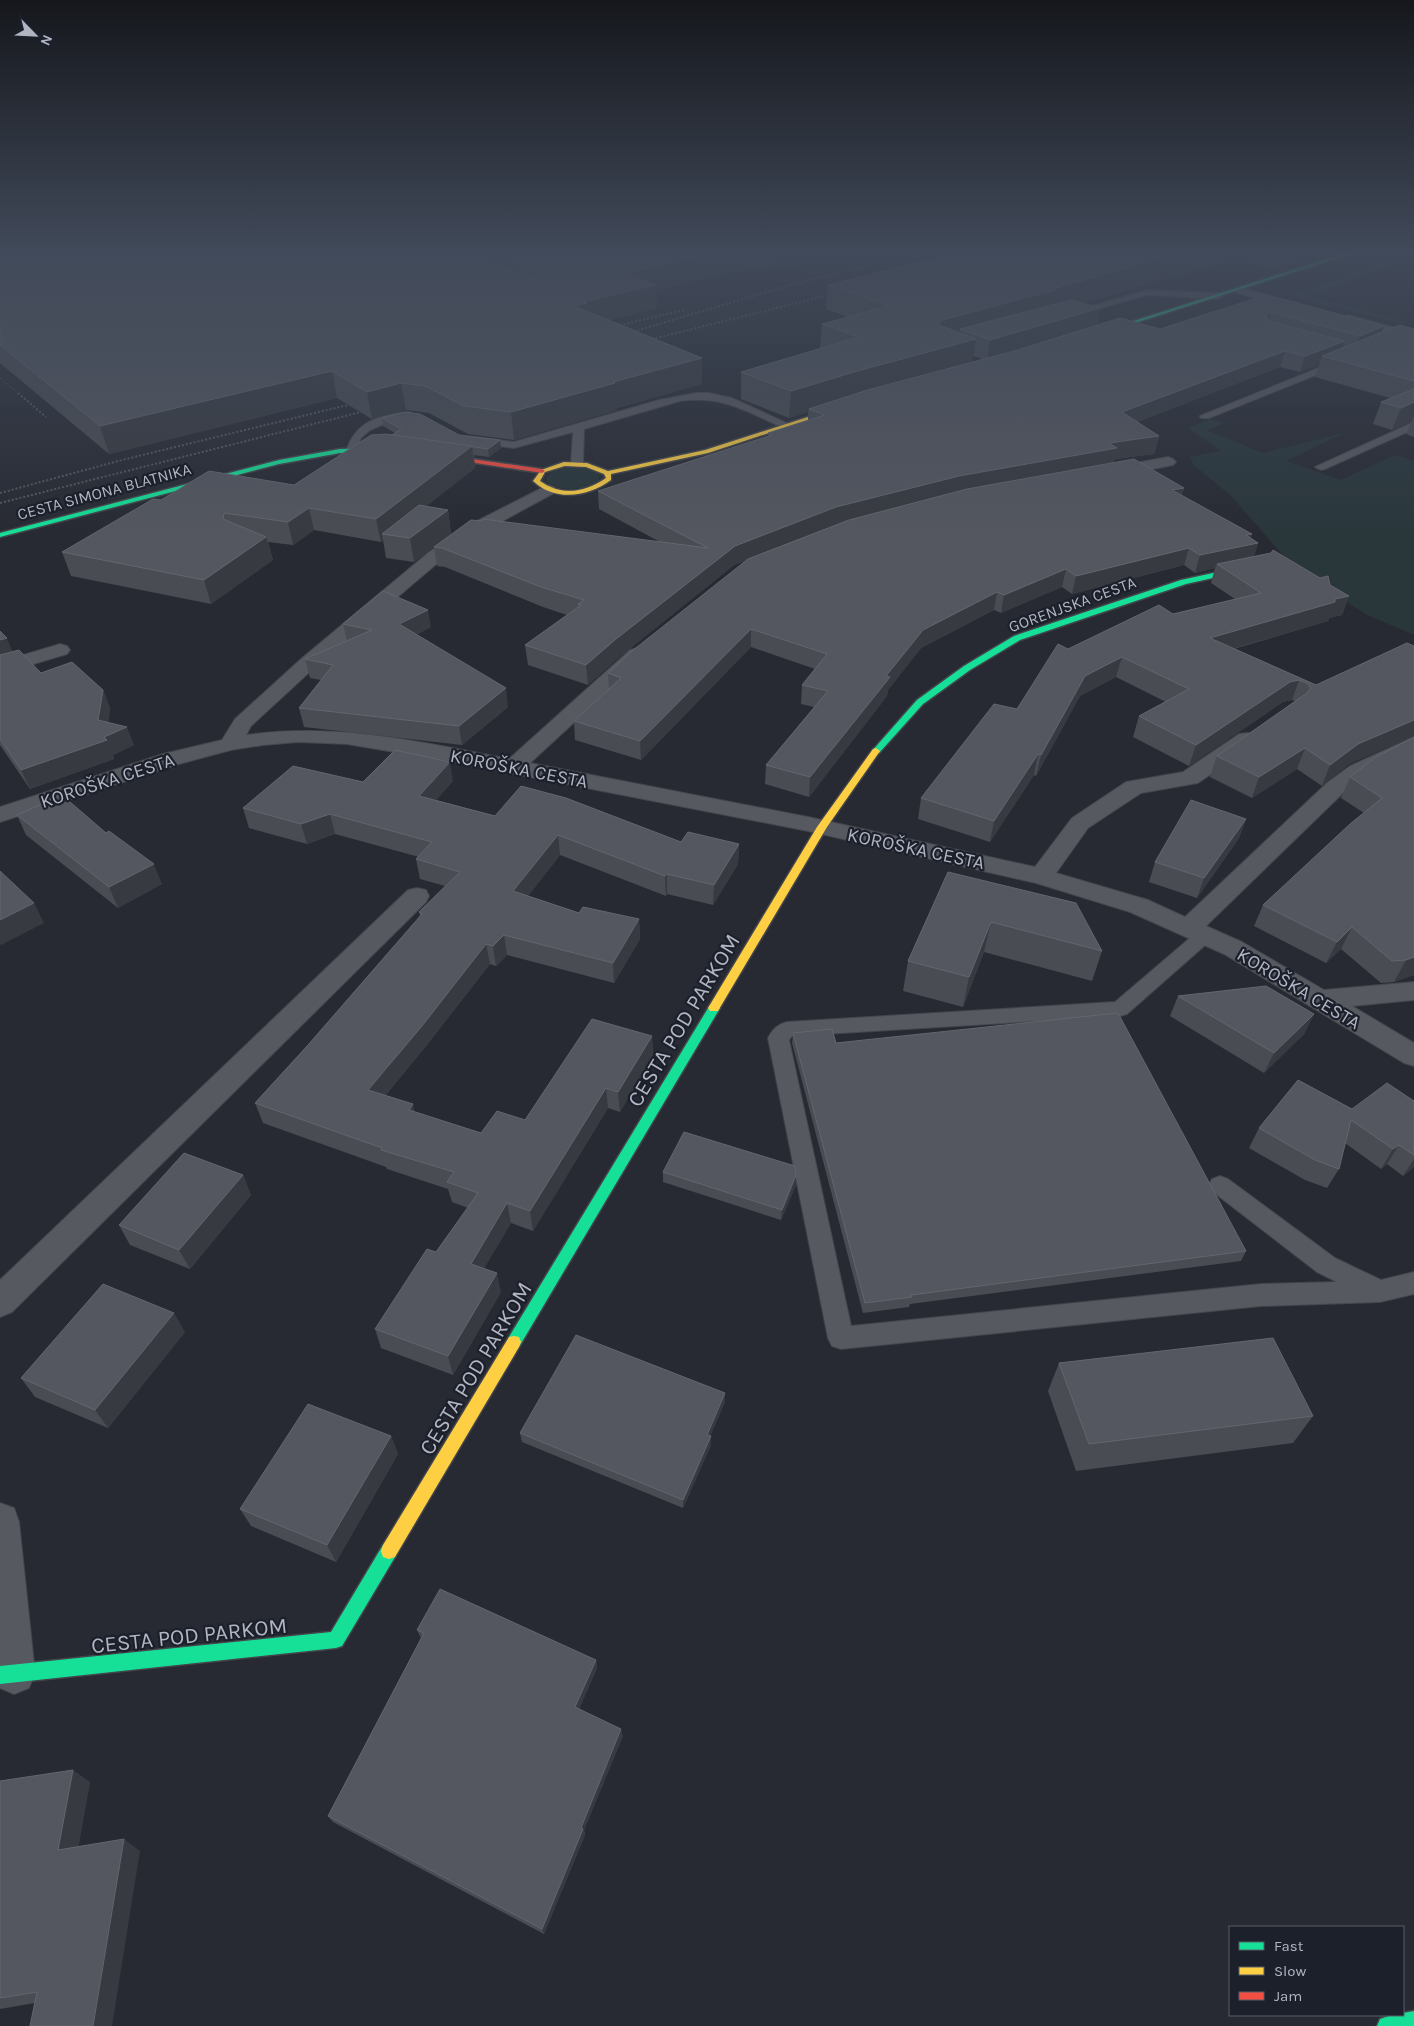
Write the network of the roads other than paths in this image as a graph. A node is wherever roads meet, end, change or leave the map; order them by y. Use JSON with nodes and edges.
{"nodes":[{"id":1,"x":1337,"y":351,"type":"edge"},
{"id":2,"x":857,"y":403,"type":"edge"},
{"id":3,"x":418,"y":415,"type":"edge"},
{"id":4,"x":1204,"y":416,"type":"dead end"},
{"id":5,"x":1414,"y":425,"type":"edge"},
{"id":6,"x":788,"y":426,"type":"junction"},
{"id":7,"x":579,"y":427,"type":"junction"},
{"id":8,"x":464,"y":438,"type":"edge"},
{"id":9,"x":351,"y":451,"type":"junction"},
{"id":10,"x":399,"y":451,"type":"edge"},
{"id":11,"x":427,"y":455,"type":"edge"},
{"id":12,"x":1168,"y":462,"type":"dead end"},
{"id":13,"x":577,"y":464,"type":"junction"},
{"id":14,"x":1320,"y":467,"type":"dead end"},
{"id":15,"x":542,"y":471,"type":"junction"},
{"id":16,"x":607,"y":472,"type":"junction"},
{"id":17,"x":1090,"y":476,"type":"edge"},
{"id":18,"x":548,"y":490,"type":"junction"},
{"id":19,"x":0,"y":534,"type":"edge"},
{"id":20,"x":1258,"y":566,"type":"edge"},
{"id":21,"x":648,"y":645,"type":"edge"},
{"id":22,"x":60,"y":650,"type":"dead end"},
{"id":23,"x":0,"y":668,"type":"edge"},
{"id":24,"x":1260,"y":730,"type":"edge"},
{"id":25,"x":1414,"y":743,"type":"edge"},
{"id":26,"x":230,"y":744,"type":"junction"},
{"id":27,"x":514,"y":766,"type":"junction"},
{"id":28,"x":0,"y":815,"type":"edge"},
{"id":29,"x":822,"y":827,"type":"junction"},
{"id":30,"x":1041,"y":876,"type":"junction"},
{"id":31,"x":417,"y":896,"type":"dead end"},
{"id":32,"x":1196,"y":932,"type":"junction"},
{"id":33,"x":1414,"y":991,"type":"edge"},
{"id":34,"x":1320,"y":1000,"type":"junction"},
{"id":35,"x":1414,"y":1056,"type":"edge"},
{"id":36,"x":1220,"y":1185,"type":"dead end"},
{"id":37,"x":1414,"y":1283,"type":"edge"},
{"id":38,"x":1380,"y":1291,"type":"junction"},
{"id":39,"x":0,"y":1302,"type":"edge"},
{"id":40,"x":0,"y":1522,"type":"edge"},
{"id":41,"x":7,"y":1674,"type":"edge"},
{"id":42,"x":1414,"y":2021,"type":"edge"},
{"id":43,"x":1387,"y":2026,"type":"edge"}],
"edges":[{"from":1,"to":4,"type":"lane"},
{"from":2,"to":6,"type":"street"},
{"from":3,"to":9,"type":"lane"},
{"from":5,"to":14,"type":"lane"},
{"from":6,"to":7,"type":"lane"},
{"from":6,"to":16,"type":"street"},
{"from":7,"to":8,"type":"lane"},
{"from":7,"to":13,"type":"lane"},
{"from":9,"to":10,"type":"street","name":"CESTA SIMONA BLATNIKA"},
{"from":9,"to":19,"type":"street","name":"CESTA SIMONA BLATNIKA"},
{"from":11,"to":15,"type":"street"},
{"from":12,"to":17,"type":"street"},
{"from":13,"to":15,"type":"street"},
{"from":13,"to":16,"type":"street"},
{"from":15,"to":18,"type":"street"},
{"from":16,"to":18,"type":"street"},
{"from":18,"to":26,"type":"street"},
{"from":20,"to":29,"type":"street","name":"GORENJSKA CESTA"},
{"from":21,"to":27,"type":"street"},
{"from":22,"to":23,"type":"street"},
{"from":24,"to":30,"type":"street"},
{"from":25,"to":32,"type":"street"},
{"from":26,"to":27,"type":"street","name":"KOROŠKA CESTA"},
{"from":26,"to":28,"type":"street","name":"KOROŠKA CESTA"},
{"from":27,"to":29,"type":"street","name":"KOROŠKA CESTA"},
{"from":29,"to":30,"type":"street","name":"KOROŠKA CESTA"},
{"from":29,"to":41,"type":"street","name":"CESTA POD PARKOM"},
{"from":30,"to":32,"type":"street","name":"KOROŠKA CESTA"},
{"from":31,"to":39,"type":"street"},
{"from":32,"to":34,"type":"street","name":"KOROŠKA CESTA"},
{"from":32,"to":38,"type":"lane"},
{"from":33,"to":34,"type":"street"},
{"from":34,"to":35,"type":"street","name":"KOROŠKA CESTA"},
{"from":36,"to":38,"type":"lane"},
{"from":37,"to":38,"type":"lane"},
{"from":40,"to":41,"type":"street"},
{"from":42,"to":43,"type":"street"}]}
